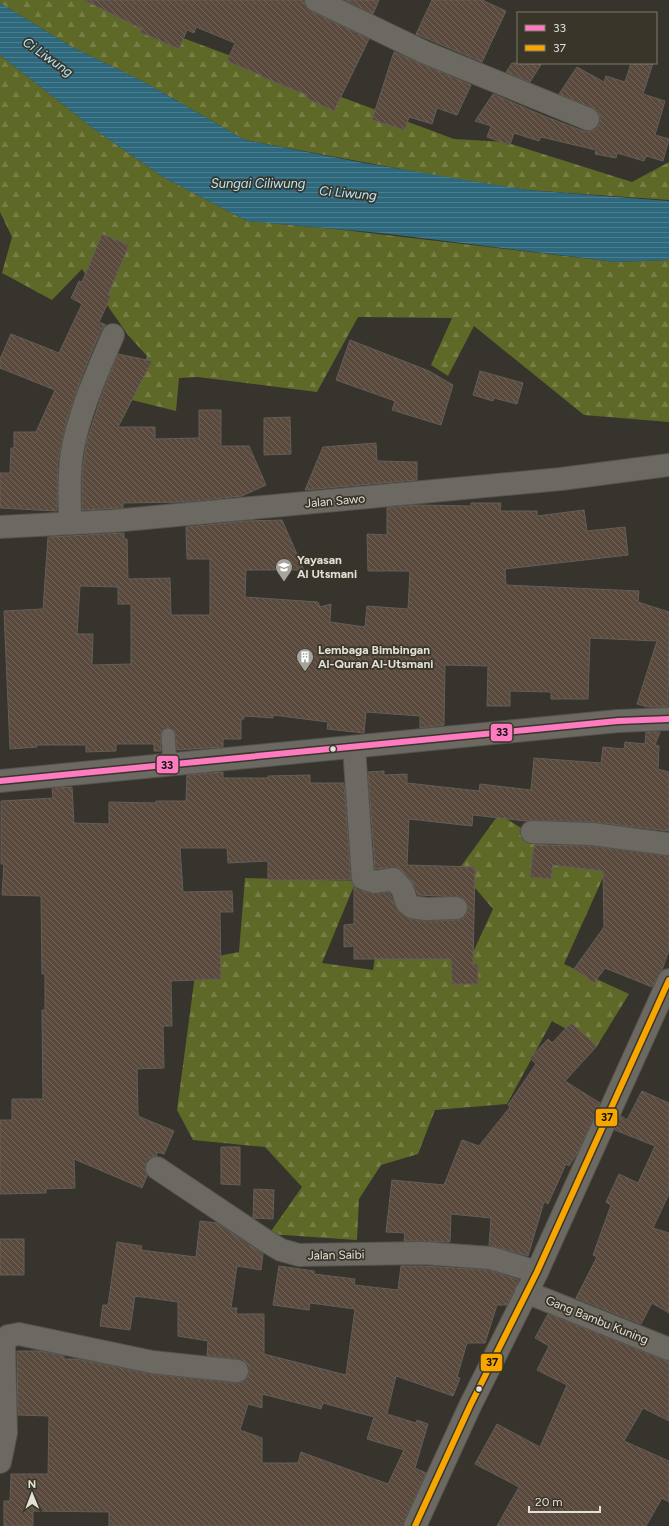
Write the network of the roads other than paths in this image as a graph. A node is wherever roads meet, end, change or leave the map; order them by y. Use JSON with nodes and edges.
{"nodes":[{"id":1,"x":316,"y":0,"type":"edge"},
{"id":2,"x":588,"y":118,"type":"dead end"},
{"id":3,"x":112,"y":335,"type":"dead end"},
{"id":4,"x":669,"y":465,"type":"edge"},
{"id":5,"x":70,"y":523,"type":"junction"},
{"id":6,"x":0,"y":527,"type":"edge"},
{"id":7,"x":669,"y":719,"type":"edge"},
{"id":8,"x":168,"y":735,"type":"dead end"},
{"id":9,"x":354,"y":747,"type":"junction"},
{"id":10,"x":170,"y":765,"type":"junction"},
{"id":11,"x":0,"y":781,"type":"edge"},
{"id":12,"x":532,"y":832,"type":"dead end"},
{"id":13,"x":669,"y":844,"type":"edge"},
{"id":14,"x":456,"y":908,"type":"dead end"},
{"id":15,"x":669,"y":980,"type":"edge"},
{"id":16,"x":157,"y":1168,"type":"dead end"},
{"id":17,"x":537,"y":1272,"type":"junction"},
{"id":18,"x":526,"y":1292,"type":"junction"},
{"id":19,"x":669,"y":1349,"type":"edge"},
{"id":20,"x":237,"y":1371,"type":"dead end"},
{"id":21,"x":3,"y":1433,"type":"edge"},
{"id":22,"x":0,"y":1462,"type":"edge"},
{"id":23,"x":415,"y":1526,"type":"edge"}],
"edges":[{"from":1,"to":2,"type":"street"},
{"from":3,"to":5,"type":"street"},
{"from":4,"to":5,"type":"street","name":"Jalan Sawo"},
{"from":5,"to":6,"type":"street","name":"Jalan Sawo"},
{"from":7,"to":9,"type":"street"},
{"from":8,"to":10,"type":"lane"},
{"from":9,"to":10,"type":"street"},
{"from":9,"to":14,"type":"street"},
{"from":10,"to":11,"type":"street"},
{"from":12,"to":13,"type":"street"},
{"from":15,"to":17,"type":"street"},
{"from":16,"to":17,"type":"street","name":"Jalan Saibi"},
{"from":17,"to":18,"type":"street"},
{"from":18,"to":19,"type":"street","name":"Gang Bambu Kuning"},
{"from":18,"to":23,"type":"street"},
{"from":20,"to":21,"type":"street"},
{"from":21,"to":22,"type":"street"}]}
